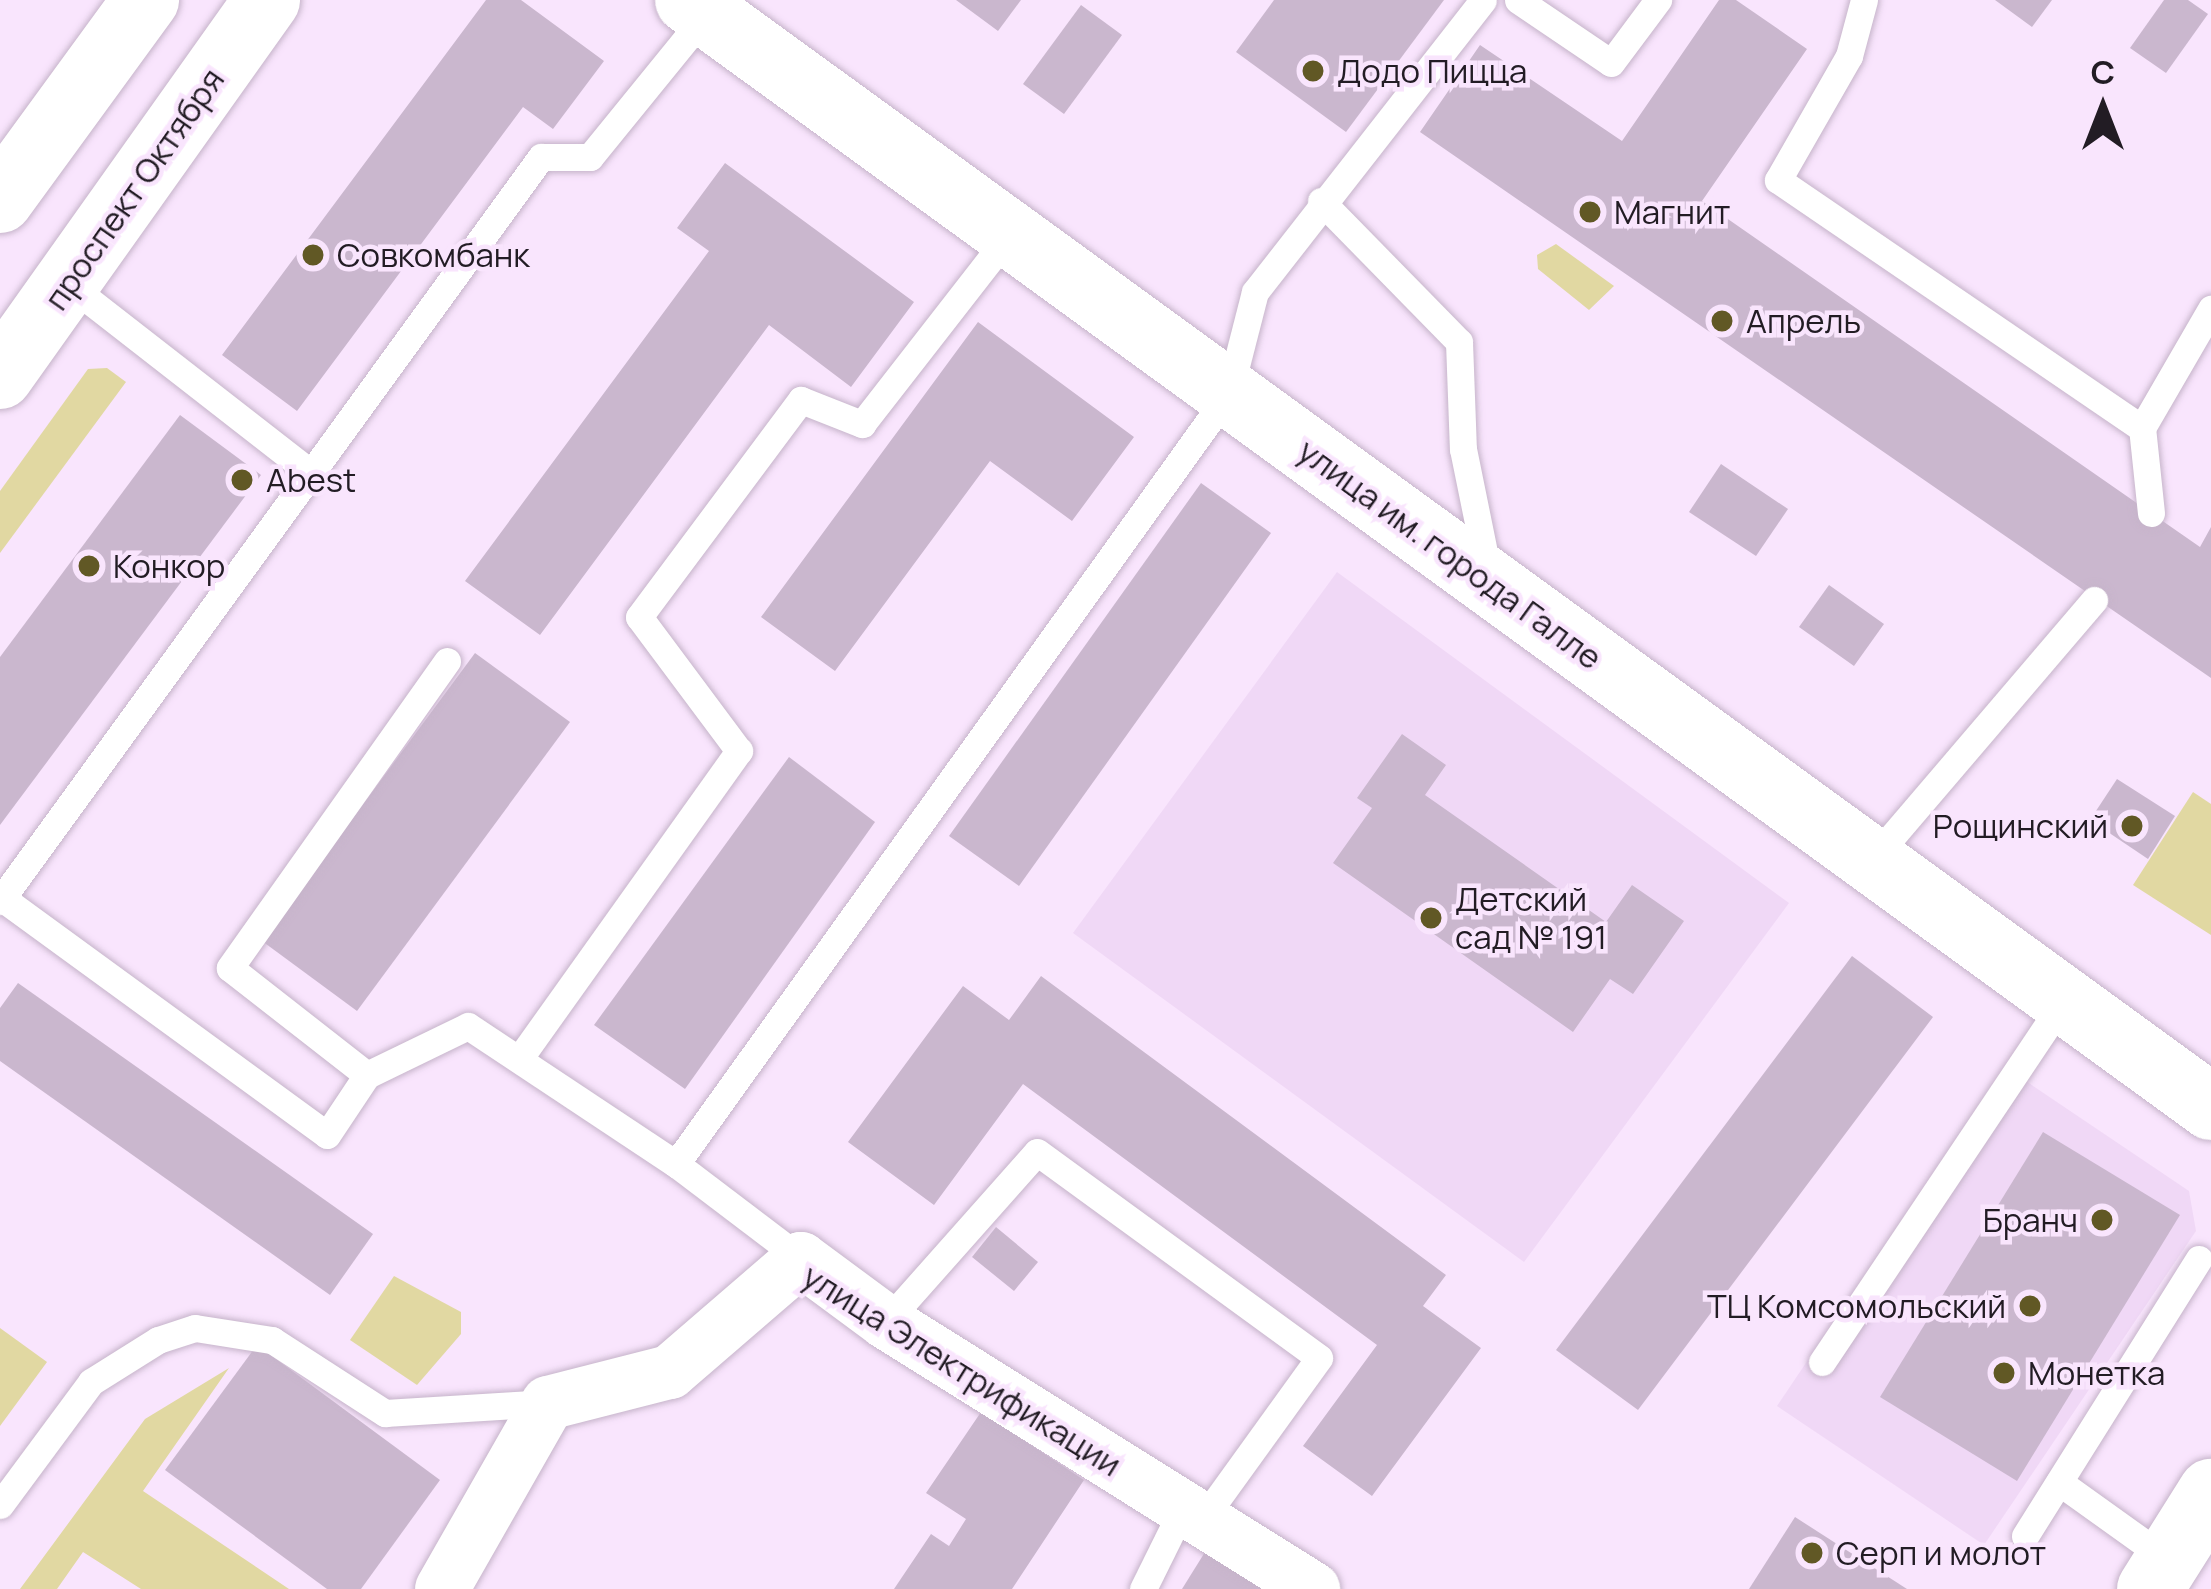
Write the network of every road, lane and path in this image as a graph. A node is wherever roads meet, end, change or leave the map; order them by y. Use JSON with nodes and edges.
{"nodes":[{"id":1,"x":146,"y":0,"type":"edge"},
{"id":2,"x":267,"y":0,"type":"edge"},
{"id":3,"x":1483,"y":0,"type":"edge"},
{"id":4,"x":1518,"y":0,"type":"edge"},
{"id":5,"x":1658,"y":0,"type":"edge"},
{"id":6,"x":1864,"y":0,"type":"edge"},
{"id":7,"x":698,"y":7,"type":"edge"},
{"id":8,"x":11,"y":185,"type":"edge"},
{"id":9,"x":1321,"y":201,"type":"junction"},
{"id":10,"x":107,"y":232,"type":"junction"},
{"id":11,"x":1010,"y":234,"type":"junction"},
{"id":12,"x":68,"y":284,"type":"junction"},
{"id":13,"x":2211,"y":309,"type":"edge"},
{"id":14,"x":0,"y":376,"type":"edge"},
{"id":15,"x":1229,"y":393,"type":"junction"},
{"id":16,"x":2142,"y":428,"type":"junction"},
{"id":17,"x":311,"y":473,"type":"junction"},
{"id":18,"x":2151,"y":513,"type":"dead end"},
{"id":19,"x":1490,"y":583,"type":"junction"},
{"id":20,"x":2094,"y":600,"type":"dead end"},
{"id":21,"x":447,"y":661,"type":"dead end"},
{"id":22,"x":1872,"y":860,"type":"junction"},
{"id":23,"x":1,"y":900,"type":"edge"},
{"id":24,"x":2065,"y":1001,"type":"junction"},
{"id":25,"x":522,"y":1055,"type":"junction"},
{"id":26,"x":367,"y":1075,"type":"junction"},
{"id":27,"x":2211,"y":1107,"type":"edge"},
{"id":28,"x":676,"y":1164,"type":"junction"},
{"id":29,"x":801,"y":1259,"type":"junction"},
{"id":30,"x":2199,"y":1259,"type":"dead end"},
{"id":31,"x":886,"y":1322,"type":"junction"},
{"id":32,"x":1822,"y":1363,"type":"dead end"},
{"id":33,"x":548,"y":1403,"type":"junction"},
{"id":34,"x":2059,"y":1482,"type":"junction"},
{"id":35,"x":2211,"y":1492,"type":"edge"},
{"id":36,"x":0,"y":1504,"type":"edge"},
{"id":37,"x":1193,"y":1513,"type":"junction"},
{"id":38,"x":2025,"y":1536,"type":"dead end"},
{"id":39,"x":2159,"y":1574,"type":"edge"},
{"id":40,"x":442,"y":1589,"type":"edge"},
{"id":41,"x":1143,"y":1589,"type":"edge"},
{"id":42,"x":1313,"y":1589,"type":"edge"}],
"edges":[{"from":1,"to":8,"type":"main road"},
{"from":2,"to":10,"type":"main road","name":"проспект Октября"},
{"from":3,"to":9,"type":"lane"},
{"from":4,"to":5,"type":"lane"},
{"from":6,"to":16,"type":"lane"},
{"from":7,"to":11,"type":"main road","name":"улица им. города Галле"},
{"from":7,"to":17,"type":"lane"},
{"from":8,"to":10,"type":"main road"},
{"from":9,"to":15,"type":"lane"},
{"from":9,"to":19,"type":"lane"},
{"from":10,"to":12,"type":"main road","name":"проспект Октября"},
{"from":11,"to":15,"type":"main road","name":"улица им. города Галле"},
{"from":11,"to":25,"type":"lane"},
{"from":12,"to":14,"type":"main road","name":"проспект Октября"},
{"from":12,"to":17,"type":"lane"},
{"from":13,"to":16,"type":"lane"},
{"from":15,"to":19,"type":"main road","name":"улица им. города Галле"},
{"from":15,"to":28,"type":"lane"},
{"from":16,"to":18,"type":"lane"},
{"from":17,"to":23,"type":"lane"},
{"from":19,"to":22,"type":"main road","name":"улица им. города Галле"},
{"from":20,"to":22,"type":"lane"},
{"from":21,"to":26,"type":"lane"},
{"from":22,"to":24,"type":"main road","name":"улица им. города Галле"},
{"from":23,"to":26,"type":"lane"},
{"from":24,"to":27,"type":"main road","name":"улица им. города Галле"},
{"from":24,"to":32,"type":"lane"},
{"from":25,"to":26,"type":"lane"},
{"from":25,"to":28,"type":"lane"},
{"from":28,"to":29,"type":"lane"},
{"from":29,"to":31,"type":"street","name":"улица Электрификации"},
{"from":29,"to":33,"type":"street","name":"улица Электрификации"},
{"from":30,"to":34,"type":"lane"},
{"from":31,"to":37,"type":"street","name":"улица Электрификации"},
{"from":31,"to":37,"type":"lane"},
{"from":33,"to":36,"type":"lane"},
{"from":33,"to":40,"type":"street"},
{"from":34,"to":38,"type":"lane"},
{"from":34,"to":39,"type":"lane"},
{"from":35,"to":39,"type":"main road"},
{"from":37,"to":41,"type":"lane"},
{"from":37,"to":42,"type":"street","name":"улица Электрификации"}]}
